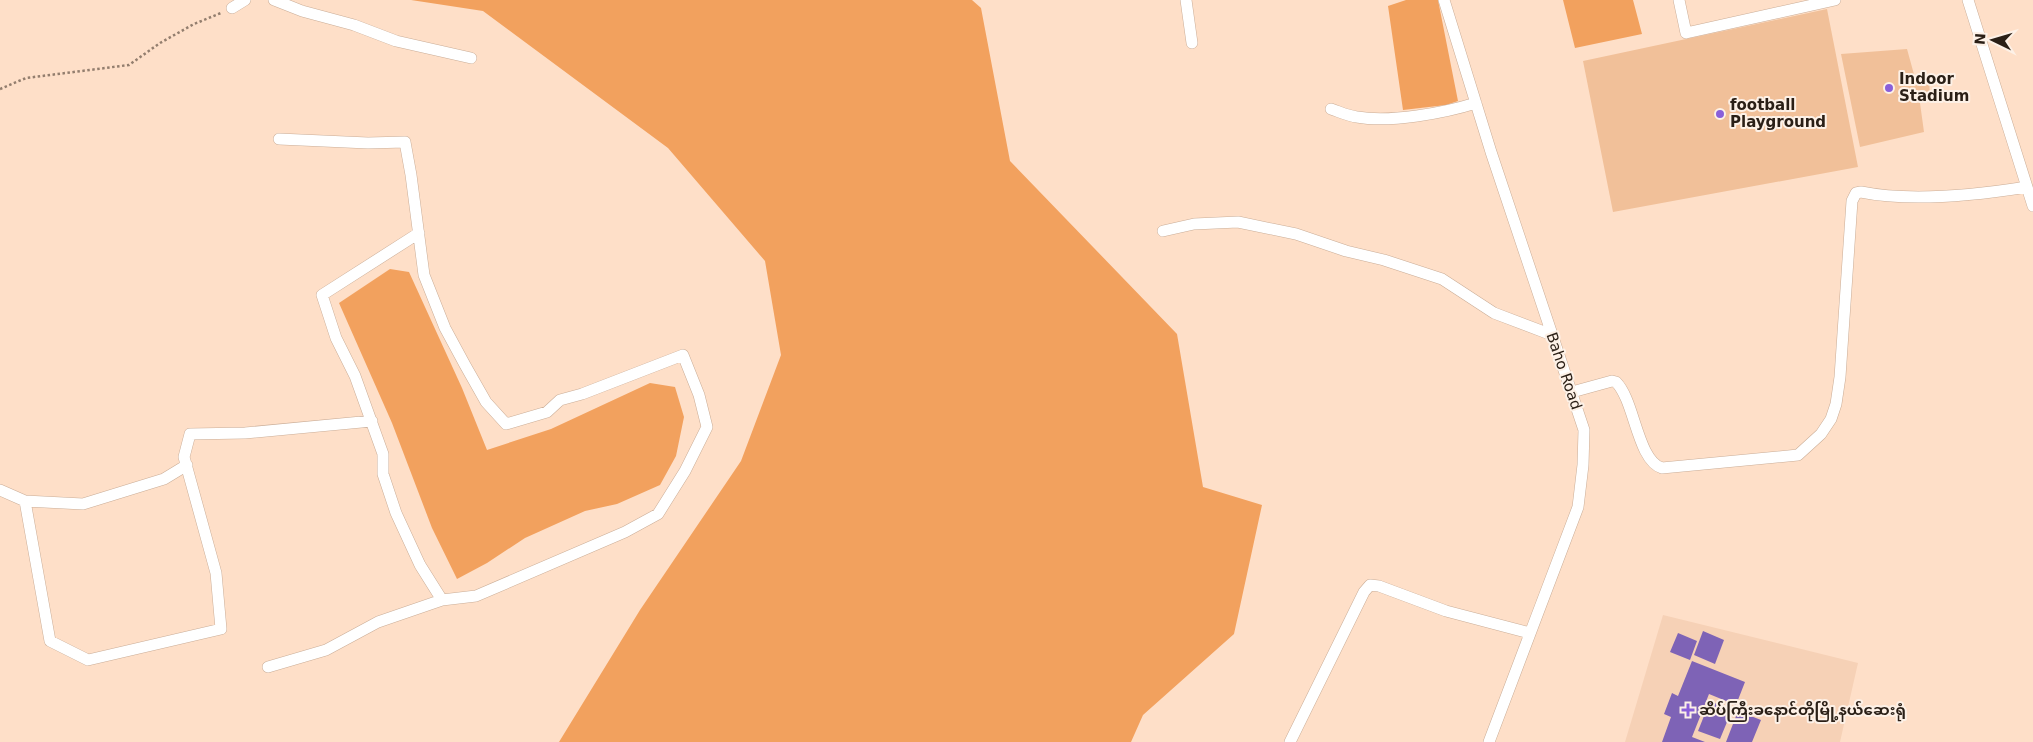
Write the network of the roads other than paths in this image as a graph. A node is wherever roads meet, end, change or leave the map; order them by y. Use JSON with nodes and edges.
{"nodes":[{"id":1,"x":245,"y":0,"type":"edge"},
{"id":2,"x":274,"y":0,"type":"edge"},
{"id":3,"x":1186,"y":0,"type":"edge"},
{"id":4,"x":1444,"y":0,"type":"edge"},
{"id":5,"x":1679,"y":0,"type":"edge"},
{"id":6,"x":1835,"y":0,"type":"edge"},
{"id":7,"x":1968,"y":0,"type":"edge"},
{"id":8,"x":232,"y":8,"type":"road end"},
{"id":9,"x":1192,"y":43,"type":"dead end"},
{"id":10,"x":471,"y":58,"type":"dead end"},
{"id":11,"x":1476,"y":103,"type":"junction"},
{"id":12,"x":1331,"y":109,"type":"dead end"},
{"id":13,"x":280,"y":139,"type":"dead end"},
{"id":14,"x":2027,"y":187,"type":"junction"},
{"id":15,"x":2033,"y":206,"type":"edge"},
{"id":16,"x":1163,"y":232,"type":"dead end"},
{"id":17,"x":419,"y":233,"type":"junction"},
{"id":18,"x":1552,"y":336,"type":"junction"},
{"id":19,"x":1572,"y":392,"type":"junction"},
{"id":20,"x":372,"y":421,"type":"junction"},
{"id":21,"x":187,"y":465,"type":"junction"},
{"id":22,"x":0,"y":490,"type":"edge"},
{"id":23,"x":24,"y":501,"type":"junction"},
{"id":24,"x":442,"y":600,"type":"junction"},
{"id":25,"x":1530,"y":633,"type":"junction"},
{"id":26,"x":268,"y":667,"type":"dead end"},
{"id":27,"x":1290,"y":742,"type":"edge"},
{"id":28,"x":1489,"y":742,"type":"edge"}],
"edges":[{"from":1,"to":8,"type":"street"},
{"from":2,"to":10,"type":"street"},
{"from":3,"to":9,"type":"street"},
{"from":4,"to":11,"type":"street","name":"Baho Road"},
{"from":5,"to":6,"type":"street"},
{"from":7,"to":14,"type":"street"},
{"from":11,"to":12,"type":"street"},
{"from":11,"to":18,"type":"street","name":"Baho Road"},
{"from":13,"to":17,"type":"street"},
{"from":14,"to":15,"type":"street"},
{"from":14,"to":19,"type":"street"},
{"from":16,"to":18,"type":"street"},
{"from":17,"to":20,"type":"street"},
{"from":17,"to":24,"type":"street"},
{"from":18,"to":19,"type":"street","name":"Baho Road"},
{"from":19,"to":25,"type":"street","name":"Baho Road"},
{"from":20,"to":21,"type":"street"},
{"from":20,"to":24,"type":"street"},
{"from":21,"to":23,"type":"street"},
{"from":21,"to":23,"type":"street"},
{"from":22,"to":23,"type":"street"},
{"from":24,"to":26,"type":"street"},
{"from":25,"to":27,"type":"street"},
{"from":25,"to":28,"type":"street","name":"Baho Road"}]}
